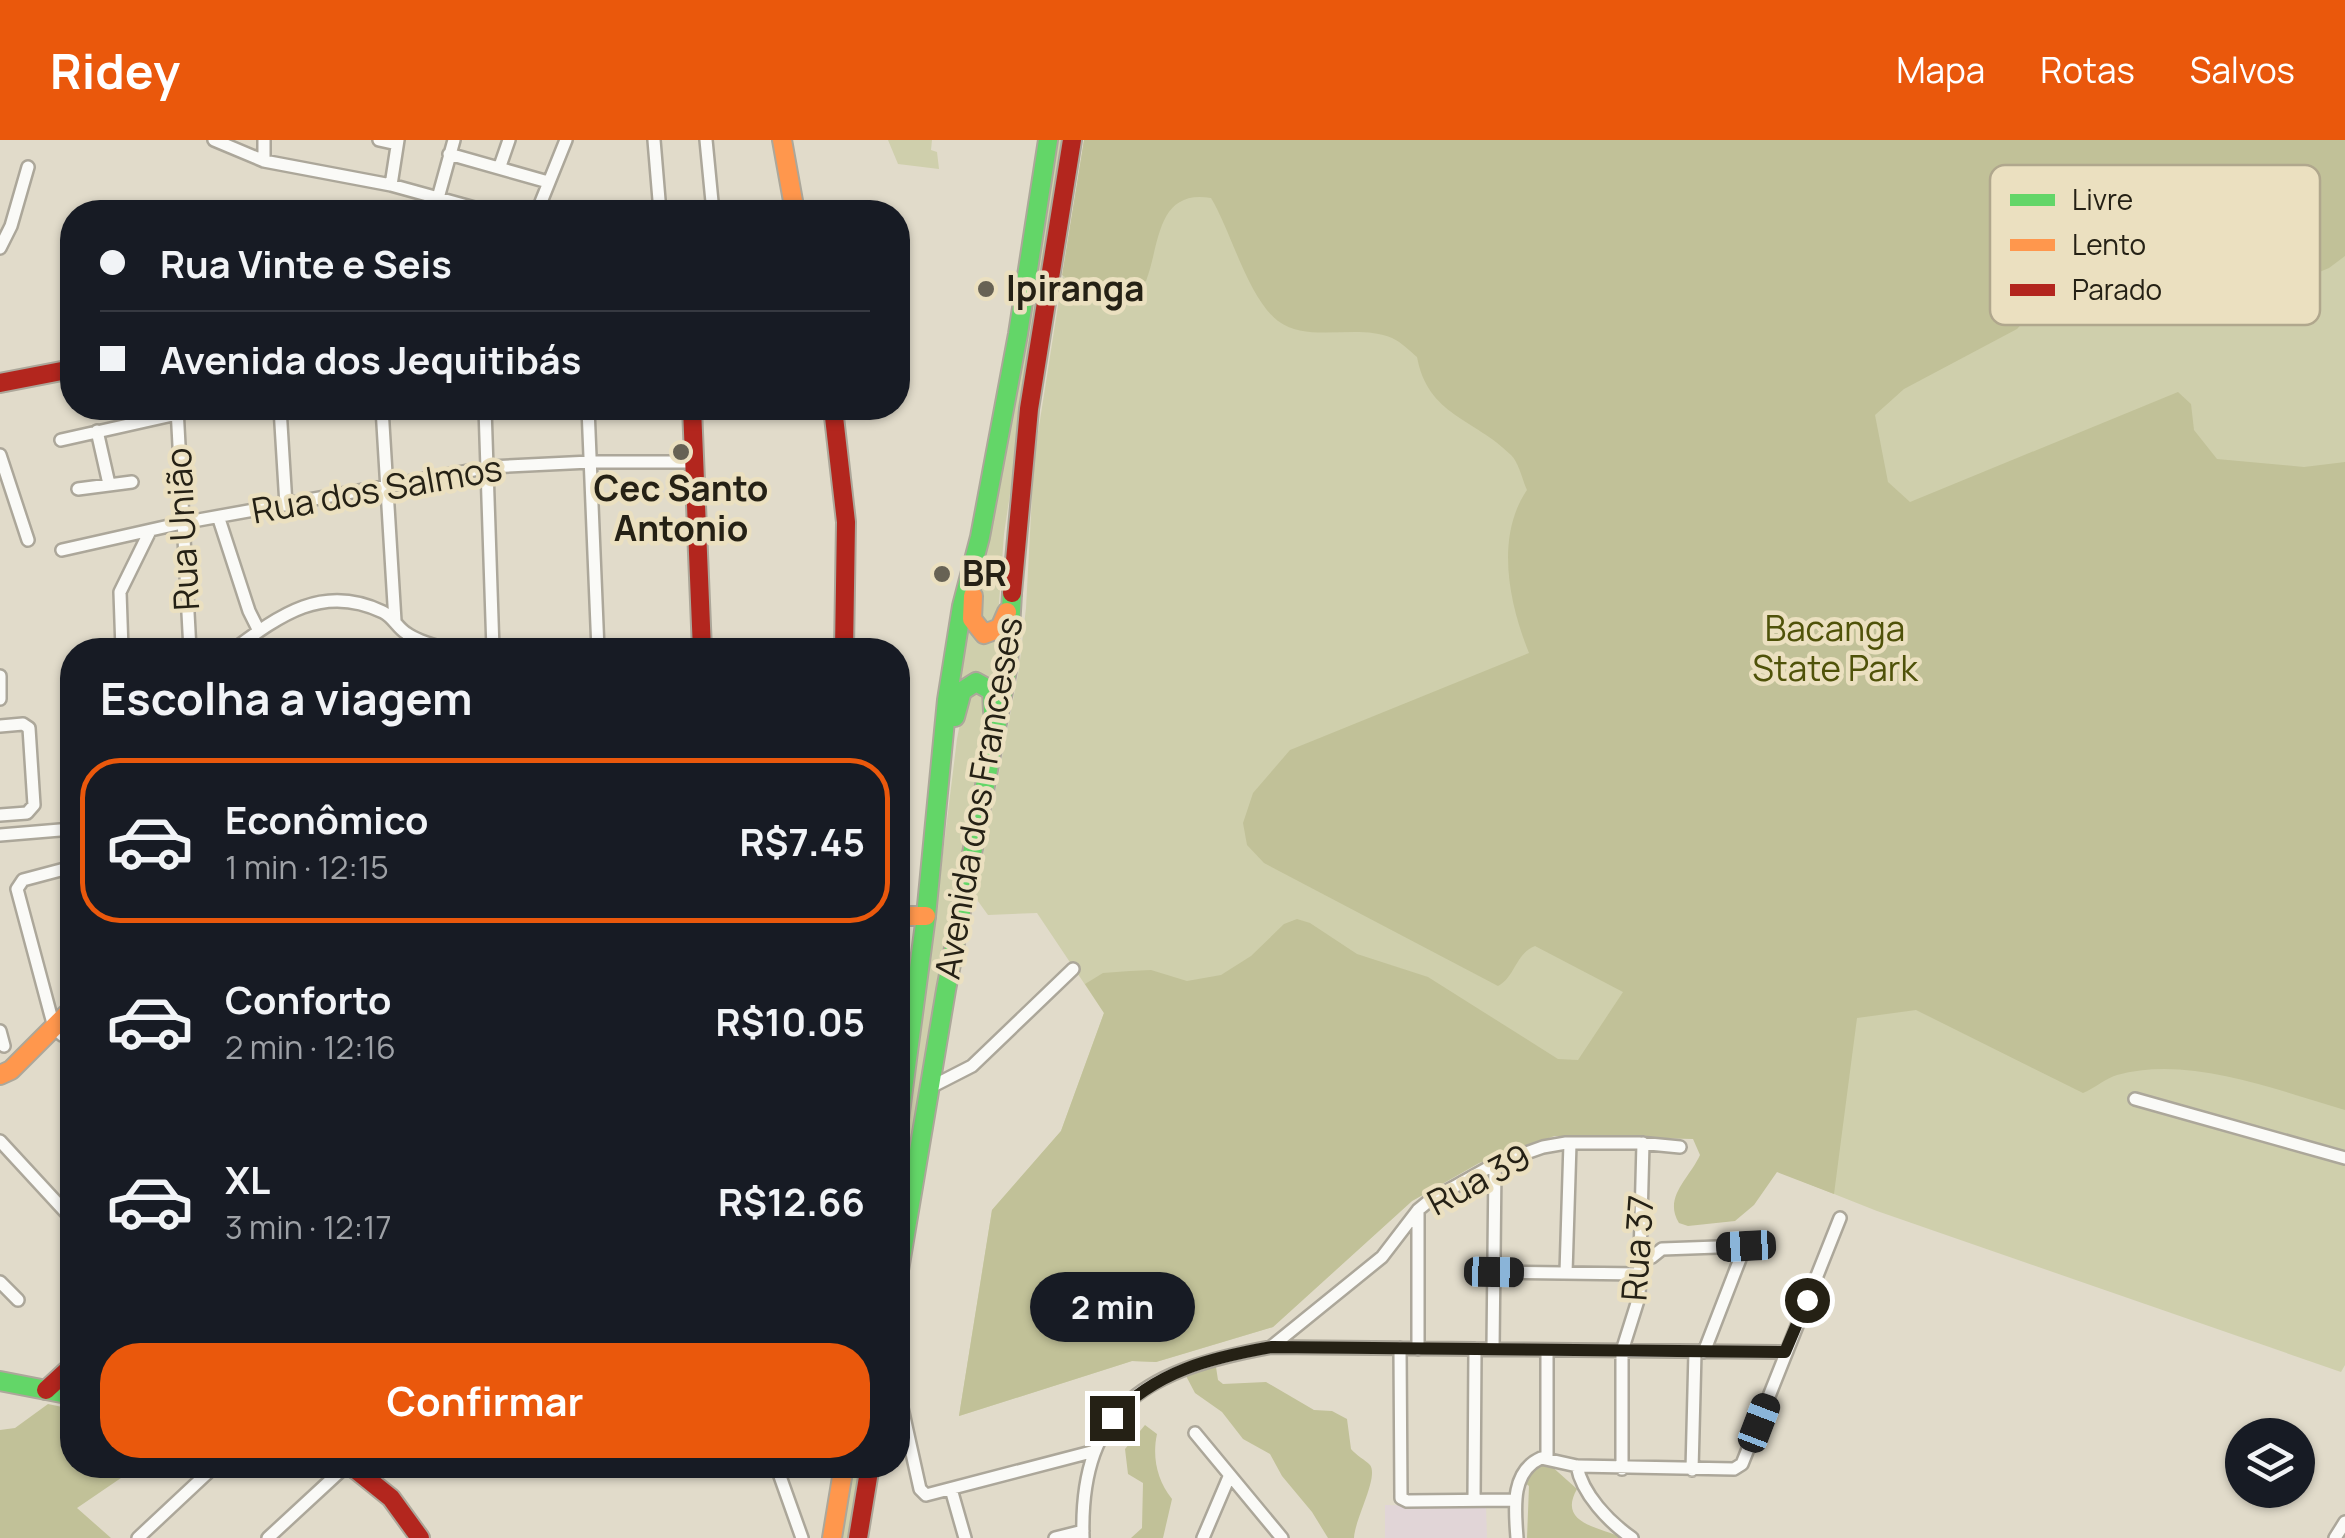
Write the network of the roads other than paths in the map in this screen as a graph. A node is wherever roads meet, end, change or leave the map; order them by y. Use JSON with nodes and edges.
{"nodes":[{"id":1,"x":214,"y":140,"type":"edge"},
{"id":2,"x":264,"y":140,"type":"edge"},
{"id":3,"x":379,"y":140,"type":"edge"},
{"id":4,"x":454,"y":140,"type":"edge"},
{"id":5,"x":509,"y":140,"type":"edge"},
{"id":6,"x":566,"y":140,"type":"edge"},
{"id":7,"x":654,"y":140,"type":"edge"},
{"id":8,"x":706,"y":140,"type":"edge"},
{"id":9,"x":782,"y":140,"type":"edge"},
{"id":10,"x":1048,"y":140,"type":"edge"},
{"id":11,"x":1072,"y":140,"type":"edge"},
{"id":12,"x":398,"y":142,"type":"edge"},
{"id":13,"x":449,"y":154,"type":"junction"},
{"id":14,"x":264,"y":162,"type":"junction"},
{"id":15,"x":500,"y":166,"type":"junction"},
{"id":16,"x":28,"y":167,"type":"dead end"},
{"id":17,"x":548,"y":182,"type":"junction"},
{"id":18,"x":391,"y":185,"type":"junction"},
{"id":19,"x":438,"y":198,"type":"junction"},
{"id":20,"x":445,"y":200,"type":"edge"},
{"id":21,"x":541,"y":200,"type":"edge"},
{"id":22,"x":659,"y":200,"type":"edge"},
{"id":23,"x":711,"y":200,"type":"edge"},
{"id":24,"x":792,"y":200,"type":"edge"},
{"id":25,"x":0,"y":248,"type":"edge"},
{"id":26,"x":60,"y":371,"type":"edge"},
{"id":27,"x":0,"y":382,"type":"edge"},
{"id":28,"x":139,"y":420,"type":"edge"},
{"id":29,"x":177,"y":420,"type":"edge"},
{"id":30,"x":281,"y":420,"type":"edge"},
{"id":31,"x":383,"y":420,"type":"edge"},
{"id":32,"x":487,"y":420,"type":"edge"},
{"id":33,"x":588,"y":420,"type":"edge"},
{"id":34,"x":693,"y":420,"type":"edge"},
{"id":35,"x":826,"y":420,"type":"edge"},
{"id":36,"x":835,"y":420,"type":"edge"},
{"id":37,"x":97,"y":430,"type":"junction"},
{"id":38,"x":61,"y":440,"type":"dead end"},
{"id":39,"x":838,"y":444,"type":"junction"},
{"id":40,"x":0,"y":454,"type":"edge"},
{"id":41,"x":590,"y":462,"type":"junction"},
{"id":42,"x":695,"y":462,"type":"junction"},
{"id":43,"x":490,"y":467,"type":"junction"},
{"id":44,"x":132,"y":482,"type":"dead end"},
{"id":45,"x":109,"y":484,"type":"junction"},
{"id":46,"x":386,"y":487,"type":"junction"},
{"id":47,"x":78,"y":489,"type":"dead end"},
{"id":48,"x":286,"y":505,"type":"junction"},
{"id":49,"x":219,"y":518,"type":"junction"},
{"id":50,"x":182,"y":523,"type":"junction"},
{"id":51,"x":1016,"y":527,"type":"junction"},
{"id":52,"x":150,"y":531,"type":"junction"},
{"id":53,"x":980,"y":537,"type":"junction"},
{"id":54,"x":28,"y":540,"type":"dead end"},
{"id":55,"x":62,"y":550,"type":"dead end"},
{"id":56,"x":395,"y":621,"type":"junction"},
{"id":57,"x":259,"y":631,"type":"junction"},
{"id":58,"x":122,"y":638,"type":"edge"},
{"id":59,"x":189,"y":638,"type":"edge"},
{"id":60,"x":249,"y":638,"type":"edge"},
{"id":61,"x":415,"y":638,"type":"edge"},
{"id":62,"x":493,"y":638,"type":"edge"},
{"id":63,"x":597,"y":638,"type":"edge"},
{"id":64,"x":702,"y":638,"type":"edge"},
{"id":65,"x":844,"y":638,"type":"edge"},
{"id":66,"x":0,"y":676,"type":"edge"},
{"id":67,"x":0,"y":699,"type":"edge"},
{"id":68,"x":0,"y":726,"type":"edge"},
{"id":69,"x":938,"y":806,"type":"junction"},
{"id":70,"x":0,"y":815,"type":"edge"},
{"id":71,"x":977,"y":822,"type":"junction"},
{"id":72,"x":60,"y":829,"type":"edge"},
{"id":73,"x":0,"y":835,"type":"edge"},
{"id":74,"x":60,"y":870,"type":"edge"},
{"id":75,"x":910,"y":916,"type":"edge"},
{"id":76,"x":926,"y":916,"type":"junction"},
{"id":77,"x":1074,"y":969,"type":"dead end"},
{"id":78,"x":60,"y":1020,"type":"edge"},
{"id":79,"x":910,"y":1029,"type":"edge"},
{"id":80,"x":0,"y":1031,"type":"edge"},
{"id":81,"x":60,"y":1031,"type":"edge"},
{"id":82,"x":60,"y":1032,"type":"edge"},
{"id":83,"x":4,"y":1046,"type":"dead end"},
{"id":84,"x":0,"y":1075,"type":"edge"},
{"id":85,"x":0,"y":1086,"type":"edge"},
{"id":86,"x":929,"y":1088,"type":"junction"},
{"id":87,"x":2135,"y":1099,"type":"dead end"},
{"id":88,"x":0,"y":1141,"type":"edge"},
{"id":89,"x":1570,"y":1143,"type":"junction"},
{"id":90,"x":1644,"y":1143,"type":"junction"},
{"id":91,"x":1680,"y":1147,"type":"dead end"},
{"id":92,"x":2345,"y":1158,"type":"edge"},
{"id":93,"x":1494,"y":1164,"type":"junction"},
{"id":94,"x":910,"y":1203,"type":"edge"},
{"id":95,"x":60,"y":1207,"type":"edge"},
{"id":96,"x":1418,"y":1210,"type":"junction"},
{"id":97,"x":1840,"y":1218,"type":"dead end"},
{"id":98,"x":1642,"y":1258,"type":"junction"},
{"id":99,"x":1494,"y":1272,"type":"junction"},
{"id":100,"x":1566,"y":1273,"type":"junction"},
{"id":101,"x":1642,"y":1274,"type":"junction"},
{"id":102,"x":0,"y":1282,"type":"edge"},
{"id":103,"x":18,"y":1300,"type":"dead end"},
{"id":104,"x":1272,"y":1347,"type":"junction"},
{"id":105,"x":1400,"y":1348,"type":"junction"},
{"id":106,"x":1418,"y":1348,"type":"junction"},
{"id":107,"x":1476,"y":1349,"type":"junction"},
{"id":108,"x":1493,"y":1349,"type":"junction"},
{"id":109,"x":1548,"y":1350,"type":"junction"},
{"id":110,"x":1622,"y":1351,"type":"junction"},
{"id":111,"x":1700,"y":1352,"type":"junction"},
{"id":112,"x":1785,"y":1352,"type":"junction"},
{"id":113,"x":60,"y":1377,"type":"edge"},
{"id":114,"x":0,"y":1381,"type":"edge"},
{"id":115,"x":46,"y":1390,"type":"junction"},
{"id":116,"x":60,"y":1393,"type":"edge"},
{"id":117,"x":1195,"y":1433,"type":"dead end"},
{"id":118,"x":910,"y":1445,"type":"edge"},
{"id":119,"x":1094,"y":1450,"type":"junction"},
{"id":120,"x":1547,"y":1457,"type":"junction"},
{"id":121,"x":1577,"y":1466,"type":"junction"},
{"id":122,"x":1622,"y":1468,"type":"junction"},
{"id":123,"x":1692,"y":1470,"type":"junction"},
{"id":124,"x":1229,"y":1477,"type":"junction"},
{"id":125,"x":202,"y":1478,"type":"edge"},
{"id":126,"x":335,"y":1478,"type":"edge"},
{"id":127,"x":367,"y":1478,"type":"edge"},
{"id":128,"x":781,"y":1478,"type":"edge"},
{"id":129,"x":842,"y":1478,"type":"edge"},
{"id":130,"x":868,"y":1478,"type":"edge"},
{"id":131,"x":370,"y":1480,"type":"joint"},
{"id":132,"x":951,"y":1490,"type":"junction"},
{"id":133,"x":1474,"y":1500,"type":"junction"},
{"id":134,"x":1514,"y":1500,"type":"junction"},
{"id":135,"x":2345,"y":1522,"type":"edge"},
{"id":136,"x":1083,"y":1534,"type":"edge"},
{"id":137,"x":138,"y":1538,"type":"edge"},
{"id":138,"x":268,"y":1538,"type":"edge"},
{"id":139,"x":420,"y":1538,"type":"edge"},
{"id":140,"x":802,"y":1538,"type":"edge"},
{"id":141,"x":832,"y":1538,"type":"edge"},
{"id":142,"x":858,"y":1538,"type":"edge"},
{"id":143,"x":965,"y":1538,"type":"edge"},
{"id":144,"x":1055,"y":1538,"type":"edge"},
{"id":145,"x":1203,"y":1538,"type":"edge"},
{"id":146,"x":1282,"y":1538,"type":"edge"},
{"id":147,"x":1517,"y":1538,"type":"edge"},
{"id":148,"x":1632,"y":1538,"type":"edge"},
{"id":149,"x":2335,"y":1538,"type":"edge"}],
"edges":[{"from":1,"to":14,"type":"street"},
{"from":2,"to":14,"type":"street"},
{"from":3,"to":12,"type":"street"},
{"from":4,"to":13,"type":"street"},
{"from":5,"to":15,"type":"street"},
{"from":6,"to":17,"type":"street"},
{"from":7,"to":22,"type":"street"},
{"from":8,"to":23,"type":"street"},
{"from":9,"to":24,"type":"main road"},
{"from":10,"to":53,"type":"main road","name":"Avenida dos Franceses"},
{"from":11,"to":51,"type":"main road","name":"Avenida dos Franceses"},
{"from":12,"to":18,"type":"street"},
{"from":13,"to":15,"type":"street"},
{"from":13,"to":19,"type":"street"},
{"from":14,"to":18,"type":"street"},
{"from":15,"to":17,"type":"street"},
{"from":16,"to":25,"type":"street"},
{"from":17,"to":21,"type":"street"},
{"from":18,"to":19,"type":"street"},
{"from":19,"to":20,"type":"street"},
{"from":26,"to":27,"type":"main road"},
{"from":28,"to":37,"type":"street"},
{"from":29,"to":50,"type":"street","name":"Rua União"},
{"from":30,"to":48,"type":"street"},
{"from":31,"to":46,"type":"street"},
{"from":32,"to":43,"type":"street"},
{"from":33,"to":41,"type":"street"},
{"from":34,"to":42,"type":"main road"},
{"from":35,"to":39,"type":"main road"},
{"from":36,"to":39,"type":"main road"},
{"from":37,"to":38,"type":"street"},
{"from":37,"to":45,"type":"street"},
{"from":39,"to":65,"type":"main road"},
{"from":40,"to":54,"type":"street"},
{"from":41,"to":42,"type":"street","name":"Rua dos Salmos"},
{"from":41,"to":43,"type":"street","name":"Rua dos Salmos"},
{"from":41,"to":63,"type":"street"},
{"from":42,"to":64,"type":"main road"},
{"from":43,"to":46,"type":"street","name":"Rua dos Salmos"},
{"from":43,"to":62,"type":"street"},
{"from":44,"to":45,"type":"street"},
{"from":45,"to":47,"type":"street"},
{"from":46,"to":48,"type":"street","name":"Rua dos Salmos"},
{"from":46,"to":56,"type":"street"},
{"from":48,"to":49,"type":"street","name":"Rua dos Salmos"},
{"from":49,"to":50,"type":"street","name":"Rua dos Salmos"},
{"from":49,"to":57,"type":"street"},
{"from":50,"to":52,"type":"street","name":"Rua dos Salmos"},
{"from":50,"to":59,"type":"street","name":"Rua União"},
{"from":51,"to":53,"type":"main road"},
{"from":51,"to":71,"type":"main road","name":"Avenida dos Franceses"},
{"from":52,"to":55,"type":"street","name":"Rua dos Salmos"},
{"from":52,"to":58,"type":"street"},
{"from":53,"to":69,"type":"main road","name":"Avenida dos Franceses"},
{"from":56,"to":57,"type":"street"},
{"from":56,"to":61,"type":"street"},
{"from":57,"to":60,"type":"street"},
{"from":66,"to":67,"type":"street"},
{"from":68,"to":70,"type":"street"},
{"from":69,"to":71,"type":"main road"},
{"from":69,"to":76,"type":"main road","name":"Avenida dos Franceses"},
{"from":71,"to":86,"type":"main road","name":"Avenida dos Franceses"},
{"from":72,"to":73,"type":"street"},
{"from":74,"to":78,"type":"street"},
{"from":75,"to":76,"type":"main road"},
{"from":76,"to":79,"type":"main road","name":"Avenida dos Franceses"},
{"from":77,"to":86,"type":"street"},
{"from":80,"to":83,"type":"street"},
{"from":81,"to":84,"type":"main road"},
{"from":82,"to":85,"type":"main road"},
{"from":86,"to":94,"type":"main road","name":"Avenida dos Franceses"},
{"from":87,"to":92,"type":"street"},
{"from":88,"to":95,"type":"street"},
{"from":89,"to":90,"type":"street","name":"Rua 39"},
{"from":89,"to":93,"type":"street","name":"Rua 39"},
{"from":89,"to":100,"type":"street"},
{"from":90,"to":91,"type":"street","name":"Rua 39"},
{"from":90,"to":98,"type":"street","name":"Rua 37"},
{"from":93,"to":96,"type":"street","name":"Rua 39"},
{"from":93,"to":99,"type":"street"},
{"from":96,"to":104,"type":"street","name":"Rua 39"},
{"from":96,"to":106,"type":"street"},
{"from":97,"to":112,"type":"street"},
{"from":98,"to":101,"type":"street","name":"Rua 37"},
{"from":98,"to":111,"type":"street"},
{"from":99,"to":100,"type":"street"},
{"from":99,"to":108,"type":"street"},
{"from":100,"to":101,"type":"street"},
{"from":101,"to":110,"type":"street","name":"Rua 37"},
{"from":102,"to":103,"type":"street"},
{"from":104,"to":105,"type":"street"},
{"from":104,"to":119,"type":"street"},
{"from":105,"to":106,"type":"street"},
{"from":105,"to":133,"type":"street"},
{"from":106,"to":107,"type":"street"},
{"from":107,"to":108,"type":"street"},
{"from":107,"to":133,"type":"street"},
{"from":108,"to":109,"type":"street"},
{"from":109,"to":110,"type":"street"},
{"from":109,"to":120,"type":"street"},
{"from":110,"to":111,"type":"street"},
{"from":110,"to":122,"type":"street","name":"Rua 37"},
{"from":111,"to":112,"type":"street"},
{"from":111,"to":123,"type":"street"},
{"from":112,"to":123,"type":"street"},
{"from":113,"to":115,"type":"main road"},
{"from":114,"to":115,"type":"main road"},
{"from":115,"to":116,"type":"main road"},
{"from":117,"to":124,"type":"street"},
{"from":118,"to":132,"type":"street"},
{"from":119,"to":132,"type":"street"},
{"from":119,"to":136,"type":"street"},
{"from":120,"to":121,"type":"street"},
{"from":120,"to":134,"type":"street"},
{"from":121,"to":122,"type":"street"},
{"from":121,"to":148,"type":"street"},
{"from":122,"to":123,"type":"street"},
{"from":124,"to":145,"type":"street"},
{"from":124,"to":146,"type":"street"},
{"from":125,"to":137,"type":"street"},
{"from":126,"to":138,"type":"street"},
{"from":127,"to":131,"type":"main road"},
{"from":128,"to":140,"type":"street"},
{"from":129,"to":141,"type":"main road"},
{"from":130,"to":142,"type":"main road"},
{"from":131,"to":139,"type":"main road"},
{"from":132,"to":143,"type":"street"},
{"from":133,"to":134,"type":"street"},
{"from":134,"to":147,"type":"street"},
{"from":135,"to":149,"type":"street"},
{"from":136,"to":144,"type":"street"}]}
